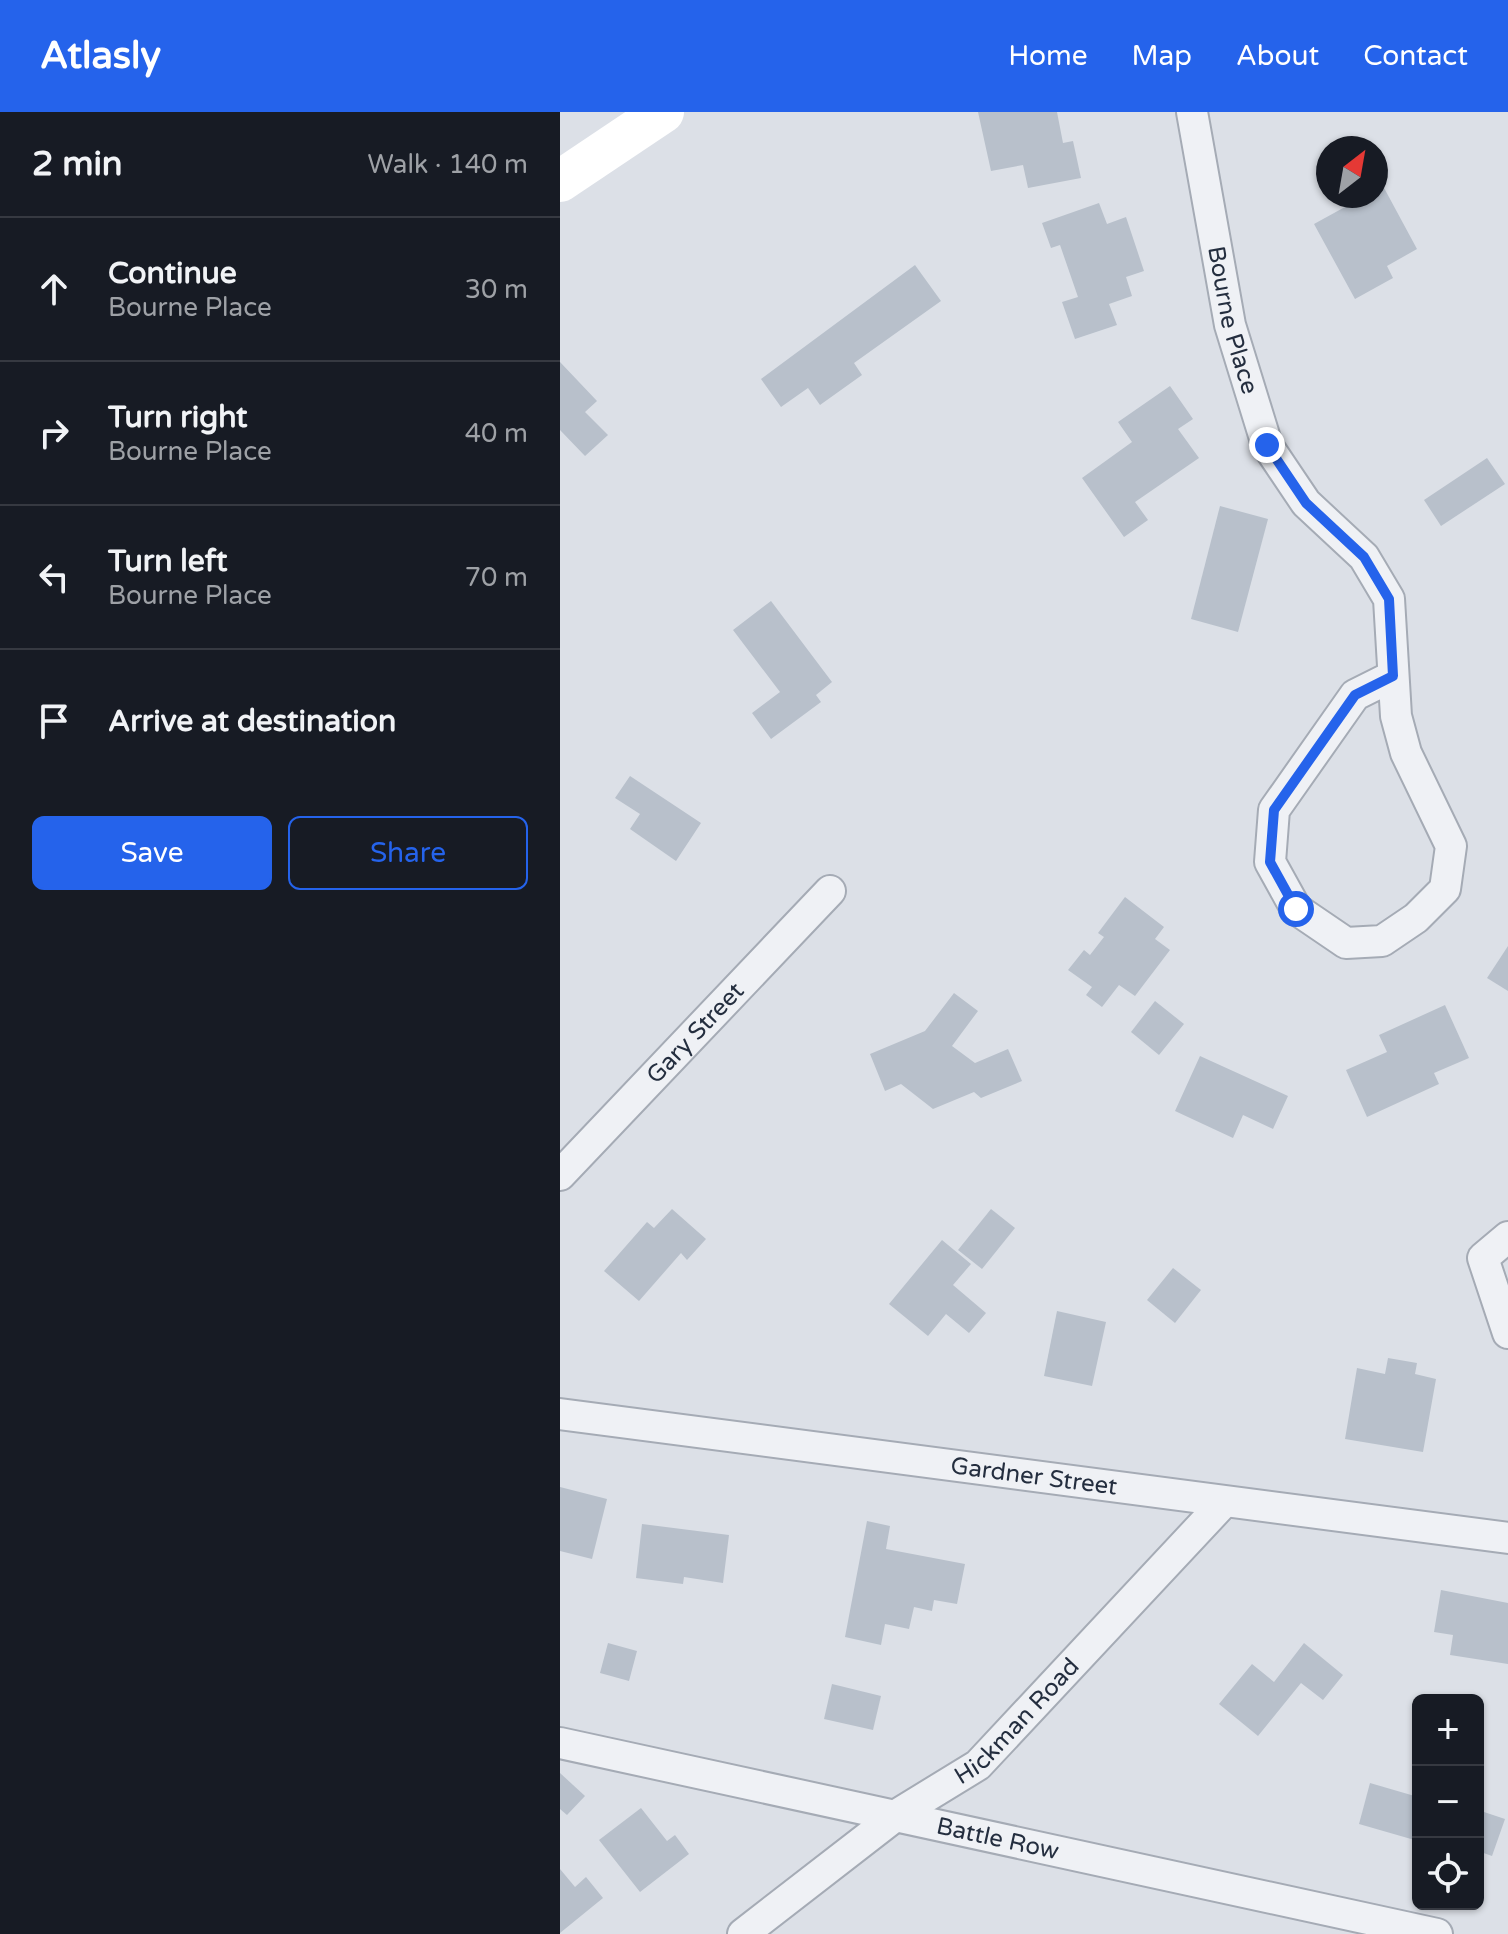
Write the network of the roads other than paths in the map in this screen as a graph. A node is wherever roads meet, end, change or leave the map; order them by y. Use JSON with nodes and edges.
{"nodes":[{"id":1,"x":663,"y":112,"type":"edge"},
{"id":2,"x":1192,"y":112,"type":"edge"},
{"id":3,"x":560,"y":181,"type":"edge"},
{"id":4,"x":1393,"y":676,"type":"junction"},
{"id":5,"x":830,"y":891,"type":"dead end"},
{"id":6,"x":560,"y":1175,"type":"edge"},
{"id":7,"x":1508,"y":1237,"type":"edge"},
{"id":8,"x":1508,"y":1333,"type":"edge"},
{"id":9,"x":560,"y":1414,"type":"edge"},
{"id":10,"x":1223,"y":1503,"type":"junction"},
{"id":11,"x":1508,"y":1538,"type":"edge"},
{"id":12,"x":560,"y":1743,"type":"edge"},
{"id":13,"x":898,"y":1814,"type":"junction"},
{"id":14,"x":743,"y":1934,"type":"edge"},
{"id":15,"x":1437,"y":1934,"type":"edge"}],
"edges":[{"from":1,"to":3,"type":"street"},
{"from":2,"to":4,"type":"street","name":"Bourne Place"},
{"from":4,"to":4,"type":"street","name":"Bourne Place"},
{"from":5,"to":6,"type":"street","name":"Gary Street"},
{"from":7,"to":8,"type":"street"},
{"from":9,"to":10,"type":"street","name":"Gardner Street"},
{"from":10,"to":11,"type":"street","name":"Gardner Street"},
{"from":10,"to":13,"type":"street","name":"Hickman Road"},
{"from":12,"to":13,"type":"street","name":"Battle Row"},
{"from":13,"to":14,"type":"street","name":"Hickman Road"},
{"from":13,"to":15,"type":"street","name":"Battle Row"}]}
